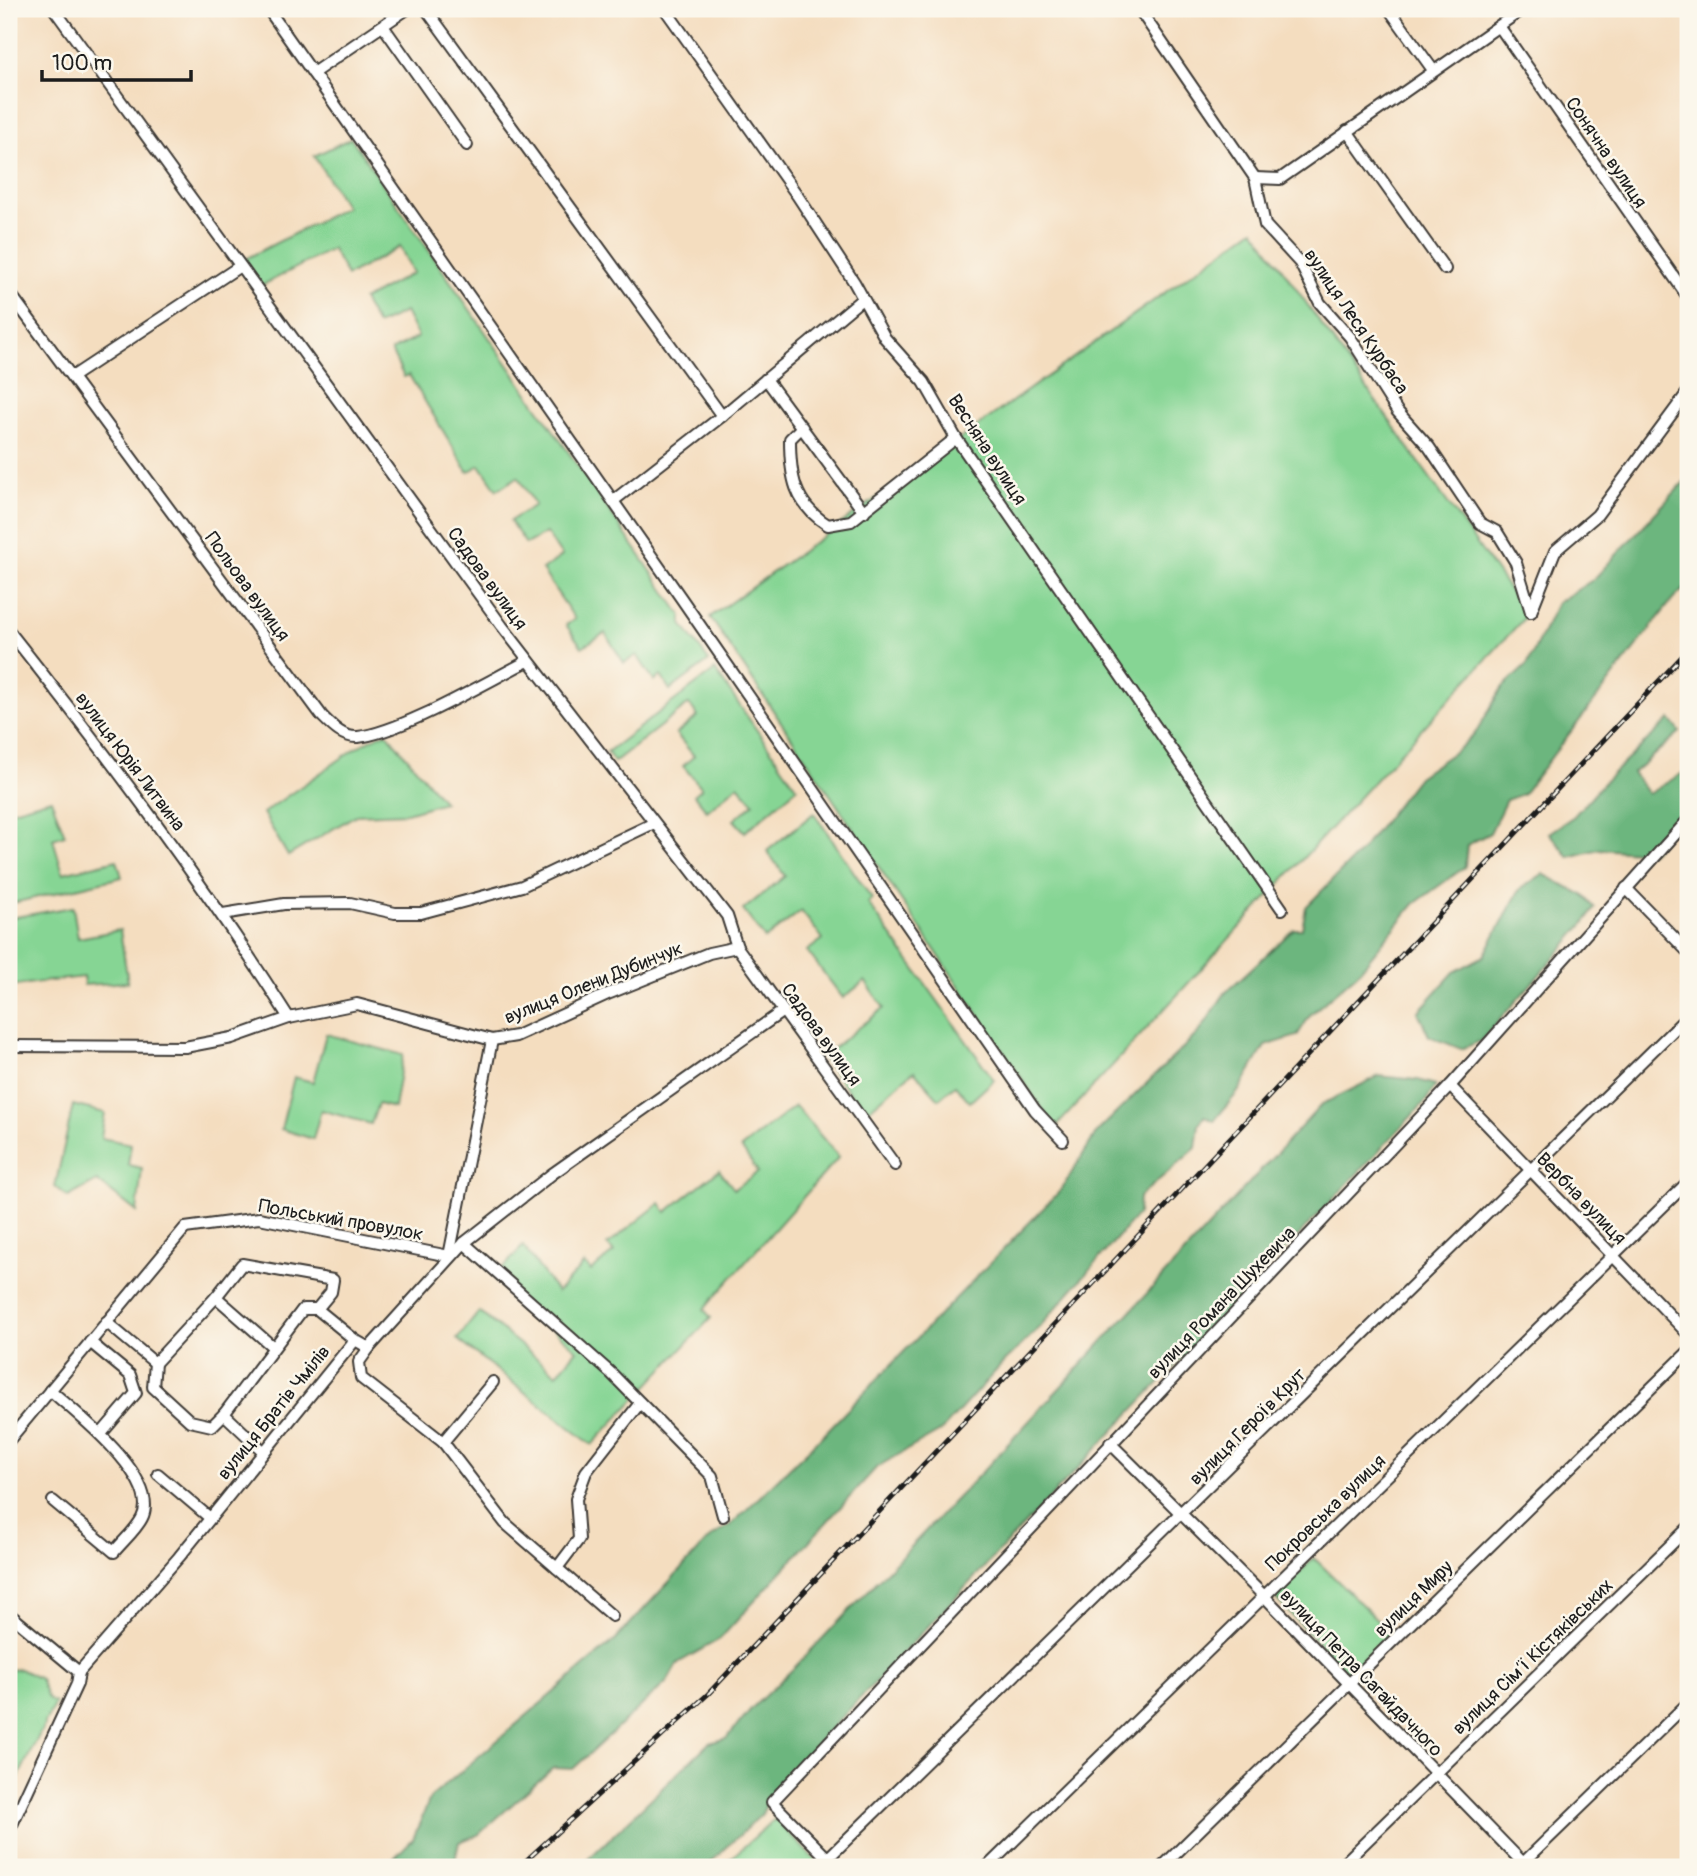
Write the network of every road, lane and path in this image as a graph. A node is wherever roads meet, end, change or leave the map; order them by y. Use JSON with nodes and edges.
{"nodes":[{"id":1,"x":54,"y":9,"type":"edge"},
{"id":2,"x":268,"y":9,"type":"edge"},
{"id":3,"x":406,"y":9,"type":"edge"},
{"id":4,"x":426,"y":9,"type":"edge"},
{"id":5,"x":665,"y":9,"type":"edge"},
{"id":6,"x":1139,"y":9,"type":"edge"},
{"id":7,"x":1389,"y":9,"type":"edge"},
{"id":8,"x":1523,"y":9,"type":"edge"},
{"id":9,"x":383,"y":26,"type":"junction"},
{"id":10,"x":1499,"y":26,"type":"junction"},
{"id":11,"x":1433,"y":70,"type":"junction"},
{"id":12,"x":313,"y":73,"type":"junction"},
{"id":13,"x":1348,"y":131,"type":"junction"},
{"id":14,"x":467,"y":145,"type":"dead end"},
{"id":15,"x":1255,"y":178,"type":"junction"},
{"id":16,"x":240,"y":266,"type":"junction"},
{"id":17,"x":1445,"y":269,"type":"dead end"},
{"id":18,"x":9,"y":292,"type":"edge"},
{"id":19,"x":1688,"y":297,"type":"edge"},
{"id":20,"x":862,"y":299,"type":"junction"},
{"id":21,"x":72,"y":377,"type":"junction"},
{"id":22,"x":766,"y":379,"type":"junction"},
{"id":23,"x":1688,"y":392,"type":"edge"},
{"id":24,"x":722,"y":416,"type":"junction"},
{"id":25,"x":802,"y":427,"type":"junction"},
{"id":26,"x":956,"y":438,"type":"junction"},
{"id":27,"x":613,"y":500,"type":"junction"},
{"id":28,"x":864,"y":512,"type":"junction"},
{"id":29,"x":9,"y":631,"type":"edge"},
{"id":30,"x":528,"y":661,"type":"junction"},
{"id":31,"x":1688,"y":820,"type":"edge"},
{"id":32,"x":654,"y":823,"type":"junction"},
{"id":33,"x":1626,"y":888,"type":"junction"},
{"id":34,"x":1282,"y":909,"type":"dead end"},
{"id":35,"x":223,"y":914,"type":"junction"},
{"id":36,"x":737,"y":947,"type":"junction"},
{"id":37,"x":1688,"y":952,"type":"edge"},
{"id":38,"x":783,"y":1011,"type":"junction"},
{"id":39,"x":1688,"y":1016,"type":"edge"},
{"id":40,"x":289,"y":1018,"type":"junction"},
{"id":41,"x":492,"y":1040,"type":"junction"},
{"id":42,"x":9,"y":1046,"type":"edge"},
{"id":43,"x":1450,"y":1086,"type":"junction"},
{"id":44,"x":1063,"y":1140,"type":"dead end"},
{"id":45,"x":894,"y":1165,"type":"dead end"},
{"id":46,"x":1531,"y":1170,"type":"junction"},
{"id":47,"x":1688,"y":1182,"type":"edge"},
{"id":48,"x":464,"y":1243,"type":"junction"},
{"id":49,"x":449,"y":1256,"type":"junction"},
{"id":50,"x":1613,"y":1256,"type":"junction"},
{"id":51,"x":216,"y":1297,"type":"junction"},
{"id":52,"x":317,"y":1309,"type":"junction"},
{"id":53,"x":106,"y":1322,"type":"junction"},
{"id":54,"x":1688,"y":1334,"type":"edge"},
{"id":55,"x":355,"y":1340,"type":"junction"},
{"id":56,"x":90,"y":1342,"type":"junction"},
{"id":57,"x":273,"y":1347,"type":"junction"},
{"id":58,"x":369,"y":1348,"type":"junction"},
{"id":59,"x":1688,"y":1352,"type":"edge"},
{"id":60,"x":155,"y":1363,"type":"junction"},
{"id":61,"x":493,"y":1382,"type":"dead end"},
{"id":62,"x":50,"y":1390,"type":"junction"},
{"id":63,"x":640,"y":1403,"type":"junction"},
{"id":64,"x":224,"y":1414,"type":"junction"},
{"id":65,"x":101,"y":1434,"type":"junction"},
{"id":66,"x":9,"y":1440,"type":"edge"},
{"id":67,"x":443,"y":1442,"type":"junction"},
{"id":68,"x":1110,"y":1443,"type":"junction"},
{"id":69,"x":263,"y":1451,"type":"junction"},
{"id":70,"x":158,"y":1474,"type":"dead end"},
{"id":71,"x":53,"y":1501,"type":"dead end"},
{"id":72,"x":1181,"y":1515,"type":"junction"},
{"id":73,"x":723,"y":1516,"type":"dead end"},
{"id":74,"x":210,"y":1518,"type":"junction"},
{"id":75,"x":1688,"y":1528,"type":"edge"},
{"id":76,"x":557,"y":1568,"type":"junction"},
{"id":77,"x":1264,"y":1596,"type":"junction"},
{"id":78,"x":9,"y":1614,"type":"edge"},
{"id":79,"x":612,"y":1616,"type":"dead end"},
{"id":80,"x":79,"y":1672,"type":"junction"},
{"id":81,"x":1350,"y":1684,"type":"junction"},
{"id":82,"x":1688,"y":1703,"type":"edge"},
{"id":83,"x":1436,"y":1774,"type":"junction"},
{"id":84,"x":9,"y":1831,"type":"edge"},
{"id":85,"x":827,"y":1858,"type":"junction"},
{"id":86,"x":1523,"y":1866,"type":"edge"},
{"id":87,"x":836,"y":1867,"type":"edge"},
{"id":88,"x":987,"y":1867,"type":"edge"},
{"id":89,"x":1161,"y":1867,"type":"edge"},
{"id":90,"x":1340,"y":1867,"type":"edge"}],
"edges":[{"from":1,"to":16,"type":"street","name":"Садова вулиця"},
{"from":2,"to":12,"type":"street"},
{"from":3,"to":9,"type":"street"},
{"from":4,"to":24,"type":"street"},
{"from":5,"to":20,"type":"street","name":"Весняна вулиця"},
{"from":6,"to":15,"type":"street","name":"вулиця Леся Курбаса"},
{"from":7,"to":11,"type":"street"},
{"from":8,"to":10,"type":"street"},
{"from":9,"to":12,"type":"street"},
{"from":9,"to":14,"type":"street"},
{"from":10,"to":11,"type":"street"},
{"from":10,"to":19,"type":"street","name":"Сонячна вулиця"},
{"from":11,"to":13,"type":"street"},
{"from":12,"to":27,"type":"street"},
{"from":13,"to":15,"type":"street"},
{"from":13,"to":17,"type":"street"},
{"from":15,"to":23,"type":"street","name":"вулиця Леся Курбаса"},
{"from":16,"to":21,"type":"street"},
{"from":16,"to":30,"type":"street","name":"Садова вулиця"},
{"from":18,"to":21,"type":"street","name":"Польова вулиця"},
{"from":20,"to":22,"type":"street"},
{"from":20,"to":26,"type":"street","name":"Весняна вулиця"},
{"from":21,"to":30,"type":"street","name":"Польова вулиця"},
{"from":22,"to":24,"type":"street"},
{"from":22,"to":25,"type":"street"},
{"from":24,"to":27,"type":"street"},
{"from":25,"to":28,"type":"street"},
{"from":25,"to":28,"type":"street"},
{"from":26,"to":28,"type":"street"},
{"from":26,"to":34,"type":"street","name":"Весняна вулиця"},
{"from":27,"to":44,"type":"street"},
{"from":29,"to":35,"type":"street","name":"вулиця Юрія Литвина"},
{"from":30,"to":32,"type":"street","name":"Садова вулиця"},
{"from":31,"to":33,"type":"street","name":"вулиця Романа Шухевича"},
{"from":32,"to":35,"type":"street"},
{"from":32,"to":36,"type":"street","name":"Садова вулиця"},
{"from":33,"to":37,"type":"street"},
{"from":33,"to":43,"type":"street","name":"вулиця Романа Шухевича"},
{"from":35,"to":40,"type":"street","name":"вулиця Юрія Литвина"},
{"from":36,"to":38,"type":"street","name":"Садова вулиця"},
{"from":36,"to":41,"type":"street","name":"вулиця Олени Дубинчук"},
{"from":38,"to":45,"type":"street","name":"Садова вулиця"},
{"from":38,"to":48,"type":"street"},
{"from":39,"to":46,"type":"street","name":"вулиця Героїв Крут"},
{"from":40,"to":41,"type":"street","name":"вулиця Олени Дубинчук"},
{"from":40,"to":42,"type":"street","name":"вулиця Олени Дубинчук"},
{"from":41,"to":49,"type":"street"},
{"from":43,"to":46,"type":"street","name":"Вербна вулиця"},
{"from":43,"to":68,"type":"street","name":"вулиця Романа Шухевича"},
{"from":46,"to":50,"type":"street","name":"Вербна вулиця"},
{"from":46,"to":72,"type":"street","name":"вулиця Героїв Крут"},
{"from":47,"to":50,"type":"street","name":"Покровська вулиця"},
{"from":48,"to":49,"type":"street"},
{"from":48,"to":63,"type":"street"},
{"from":49,"to":53,"type":"street","name":"Польський провулок"},
{"from":49,"to":58,"type":"street"},
{"from":50,"to":54,"type":"street","name":"Вербна вулиця"},
{"from":50,"to":77,"type":"street","name":"Покровська вулиця"},
{"from":51,"to":52,"type":"street"},
{"from":51,"to":57,"type":"street"},
{"from":51,"to":60,"type":"street"},
{"from":52,"to":55,"type":"street"},
{"from":52,"to":57,"type":"street"},
{"from":53,"to":56,"type":"street","name":"Польський провулок"},
{"from":53,"to":60,"type":"street"},
{"from":55,"to":58,"type":"street","name":"вулиця Братів Чмілів"},
{"from":55,"to":69,"type":"street","name":"вулиця Братів Чмілів"},
{"from":56,"to":62,"type":"street","name":"Польський провулок"},
{"from":56,"to":65,"type":"street"},
{"from":57,"to":64,"type":"street"},
{"from":58,"to":67,"type":"street"},
{"from":59,"to":81,"type":"street","name":"вулиця Миру"},
{"from":60,"to":64,"type":"street"},
{"from":61,"to":67,"type":"street"},
{"from":62,"to":65,"type":"street"},
{"from":62,"to":66,"type":"street","name":"Польський провулок"},
{"from":63,"to":73,"type":"street"},
{"from":63,"to":76,"type":"street"},
{"from":64,"to":69,"type":"street"},
{"from":65,"to":71,"type":"street"},
{"from":67,"to":76,"type":"street"},
{"from":68,"to":72,"type":"street","name":"вулиця Петра Сагайдачного"},
{"from":68,"to":85,"type":"street","name":"вулиця Романа Шухевича"},
{"from":69,"to":74,"type":"street","name":"вулиця Братів Чмілів"},
{"from":70,"to":74,"type":"street"},
{"from":72,"to":77,"type":"street","name":"вулиця Петра Сагайдачного"},
{"from":72,"to":85,"type":"street","name":"вулиця Героїв Крут"},
{"from":74,"to":80,"type":"street","name":"вулиця Братів Чмілів"},
{"from":75,"to":83,"type":"street","name":"вулиця Сімʼї Кістяківських"},
{"from":76,"to":79,"type":"street"},
{"from":77,"to":81,"type":"street","name":"вулиця Петра Сагайдачного"},
{"from":77,"to":88,"type":"street","name":"Покровська вулиця"},
{"from":78,"to":80,"type":"street"},
{"from":80,"to":84,"type":"street"},
{"from":81,"to":83,"type":"street","name":"вулиця Петра Сагайдачного"},
{"from":81,"to":89,"type":"street","name":"вулиця Миру"},
{"from":82,"to":86,"type":"street"},
{"from":83,"to":86,"type":"street","name":"вулиця Петра Сагайдачного"},
{"from":83,"to":90,"type":"street","name":"вулиця Сімʼї Кістяківських"},
{"from":85,"to":87,"type":"street"}]}
